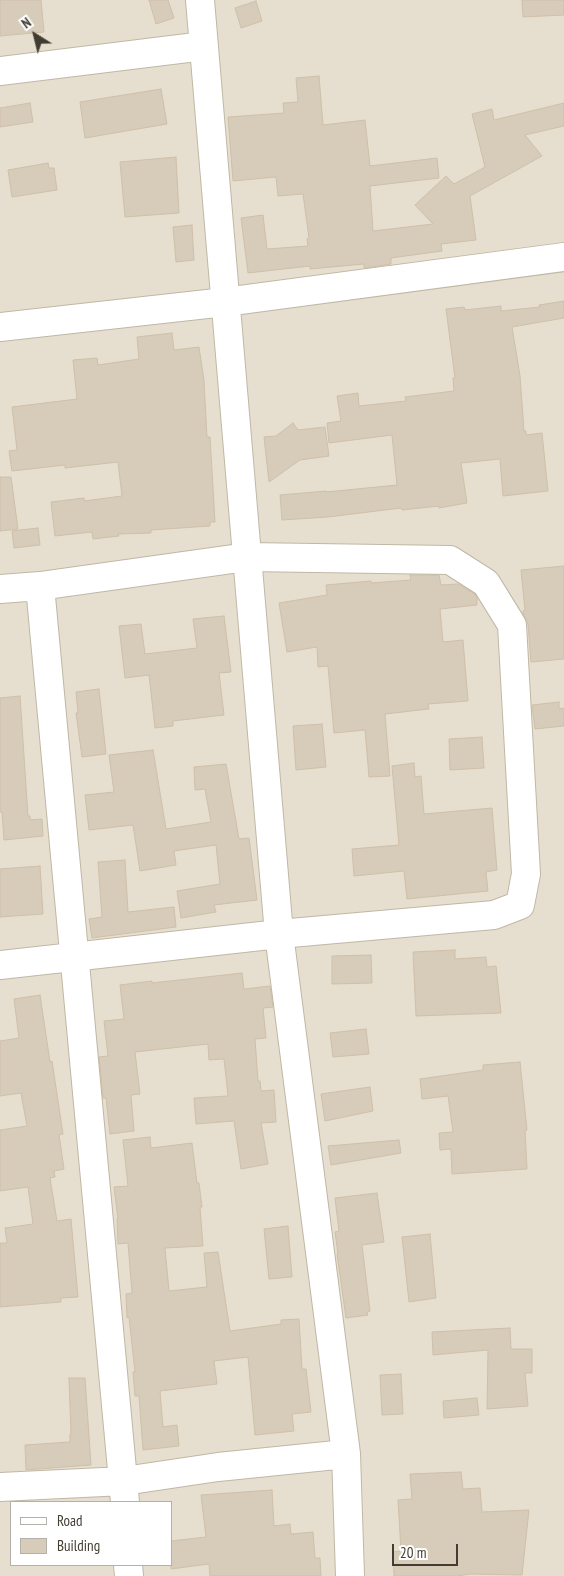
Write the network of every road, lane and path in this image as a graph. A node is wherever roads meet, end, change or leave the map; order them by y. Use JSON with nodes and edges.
{"nodes":[{"id":1,"x":200,"y":0,"type":"edge"},
{"id":2,"x":204,"y":46,"type":"junction"},
{"id":3,"x":0,"y":71,"type":"edge"},
{"id":4,"x":564,"y":257,"type":"edge"},
{"id":5,"x":225,"y":302,"type":"junction"},
{"id":6,"x":0,"y":326,"type":"edge"},
{"id":7,"x":247,"y":557,"type":"junction"},
{"id":8,"x":40,"y":586,"type":"junction"},
{"id":9,"x":0,"y":588,"type":"edge"},
{"id":10,"x":279,"y":934,"type":"junction"},
{"id":11,"x":74,"y":958,"type":"junction"},
{"id":12,"x":0,"y":965,"type":"edge"},
{"id":13,"x":346,"y":1454,"type":"junction"},
{"id":14,"x":0,"y":1487,"type":"edge"},
{"id":15,"x":124,"y":1491,"type":"edge"},
{"id":16,"x":350,"y":1576,"type":"edge"}],
"edges":[{"from":1,"to":2,"type":"street"},
{"from":2,"to":3,"type":"street"},
{"from":2,"to":5,"type":"street"},
{"from":4,"to":5,"type":"street"},
{"from":5,"to":6,"type":"street"},
{"from":5,"to":7,"type":"street"},
{"from":7,"to":8,"type":"street"},
{"from":7,"to":10,"type":"street"},
{"from":7,"to":10,"type":"street"},
{"from":8,"to":9,"type":"street"},
{"from":8,"to":11,"type":"street"},
{"from":10,"to":11,"type":"street"},
{"from":10,"to":13,"type":"street"},
{"from":11,"to":12,"type":"street"},
{"from":11,"to":15,"type":"street"},
{"from":13,"to":15,"type":"street"},
{"from":13,"to":16,"type":"street"},
{"from":14,"to":15,"type":"street"}]}
